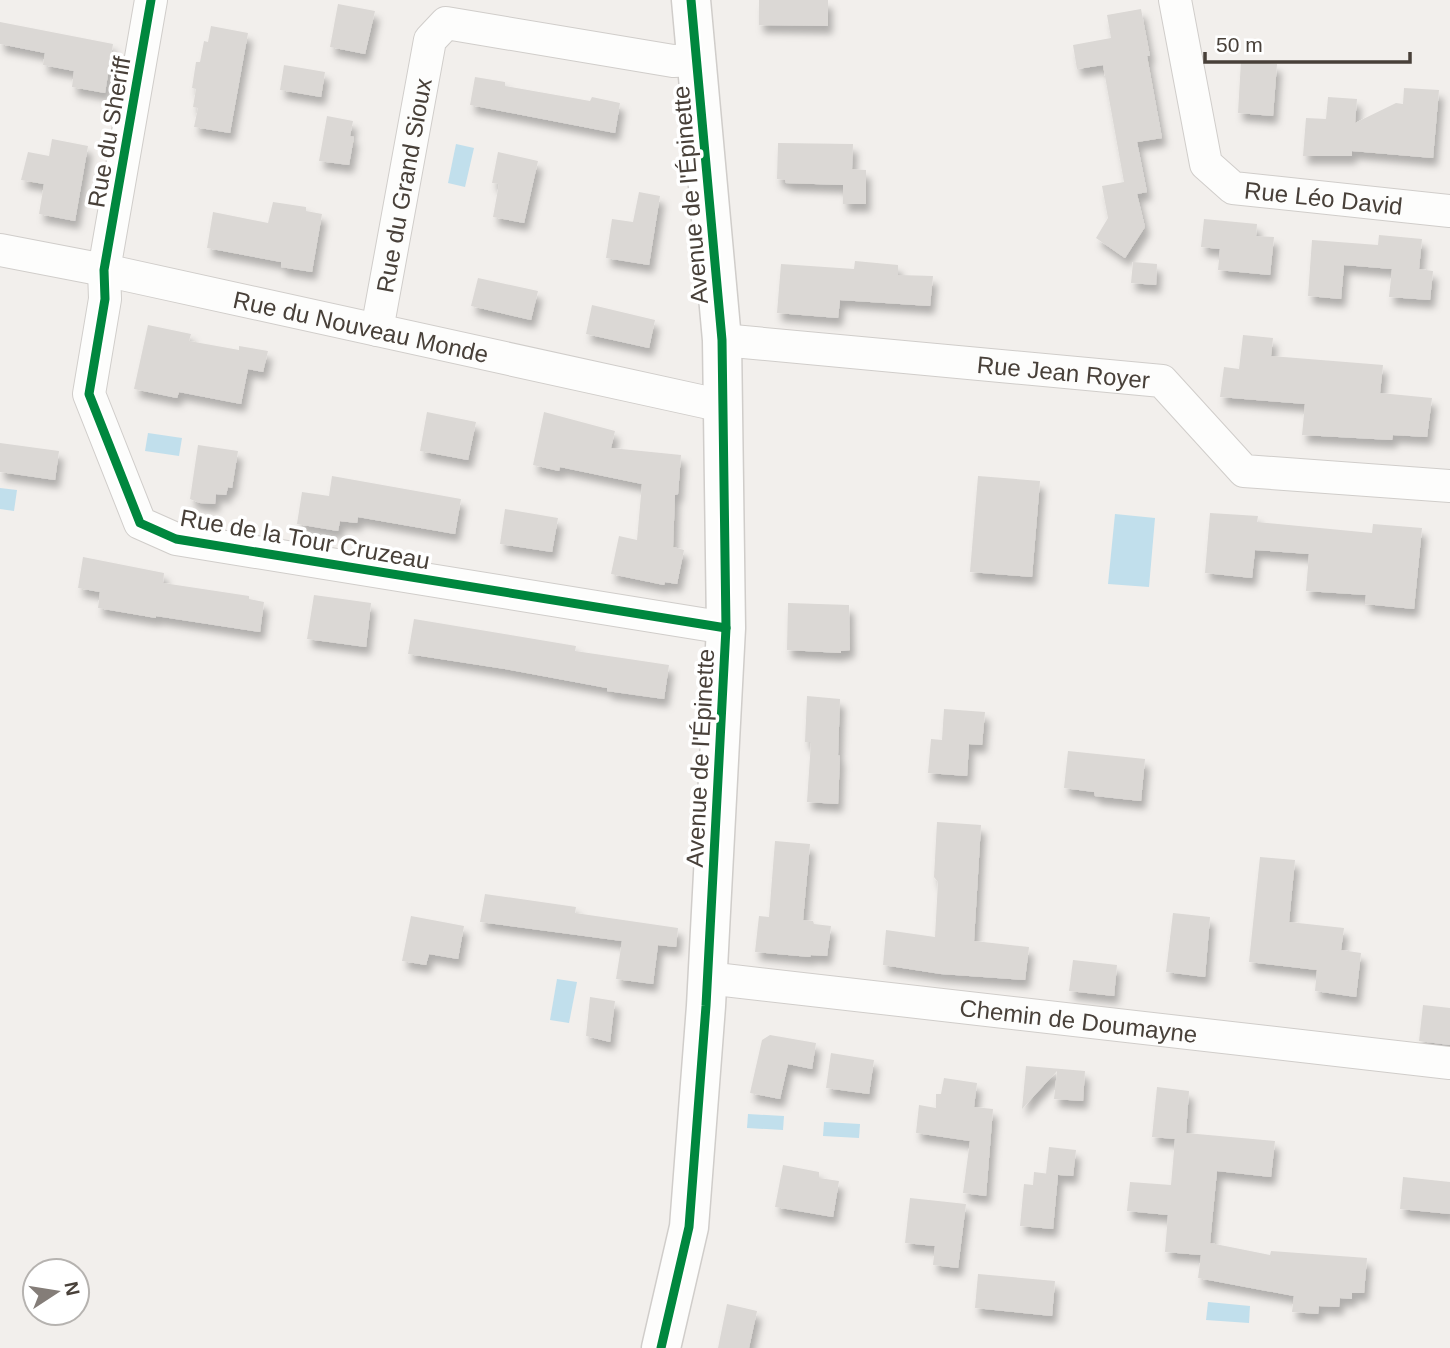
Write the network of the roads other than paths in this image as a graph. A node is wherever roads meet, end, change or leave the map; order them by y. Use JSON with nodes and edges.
{"nodes":[{"id":1,"x":151,"y":0,"type":"edge"},
{"id":2,"x":691,"y":0,"type":"edge"},
{"id":3,"x":1175,"y":0,"type":"edge"},
{"id":4,"x":698,"y":61,"type":"junction"},
{"id":5,"x":1450,"y":211,"type":"edge"},
{"id":6,"x":0,"y":250,"type":"edge"},
{"id":7,"x":104,"y":270,"type":"junction"},
{"id":8,"x":377,"y":330,"type":"junction"},
{"id":9,"x":722,"y":340,"type":"junction"},
{"id":10,"x":723,"y":406,"type":"junction"},
{"id":11,"x":1450,"y":486,"type":"edge"},
{"id":12,"x":726,"y":628,"type":"junction"},
{"id":13,"x":707,"y":978,"type":"junction"},
{"id":14,"x":1450,"y":1063,"type":"edge"},
{"id":15,"x":661,"y":1348,"type":"edge"}],
"edges":[{"from":1,"to":7,"type":"street","name":"Rue du Sheriff"},
{"from":2,"to":4,"type":"street","name":"Avenue de l'Épinette"},
{"from":3,"to":5,"type":"street","name":"Rue Léo David"},
{"from":4,"to":8,"type":"street","name":"Rue du Grand Sioux"},
{"from":4,"to":9,"type":"street","name":"Avenue de l'Épinette"},
{"from":6,"to":7,"type":"street","name":"Rue du Nouveau Monde"},
{"from":7,"to":8,"type":"street","name":"Rue du Nouveau Monde"},
{"from":7,"to":12,"type":"street","name":"Rue de la Tour Cruzeau"},
{"from":8,"to":10,"type":"street","name":"Rue du Nouveau Monde"},
{"from":9,"to":10,"type":"street","name":"Avenue de l'Épinette"},
{"from":9,"to":11,"type":"street","name":"Rue Jean Royer"},
{"from":10,"to":12,"type":"street","name":"Avenue de l'Épinette"},
{"from":12,"to":13,"type":"street","name":"Avenue de l'Épinette"},
{"from":13,"to":14,"type":"street","name":"Chemin de Doumayne"},
{"from":13,"to":15,"type":"street","name":"Avenue de l'Épinette"}]}
